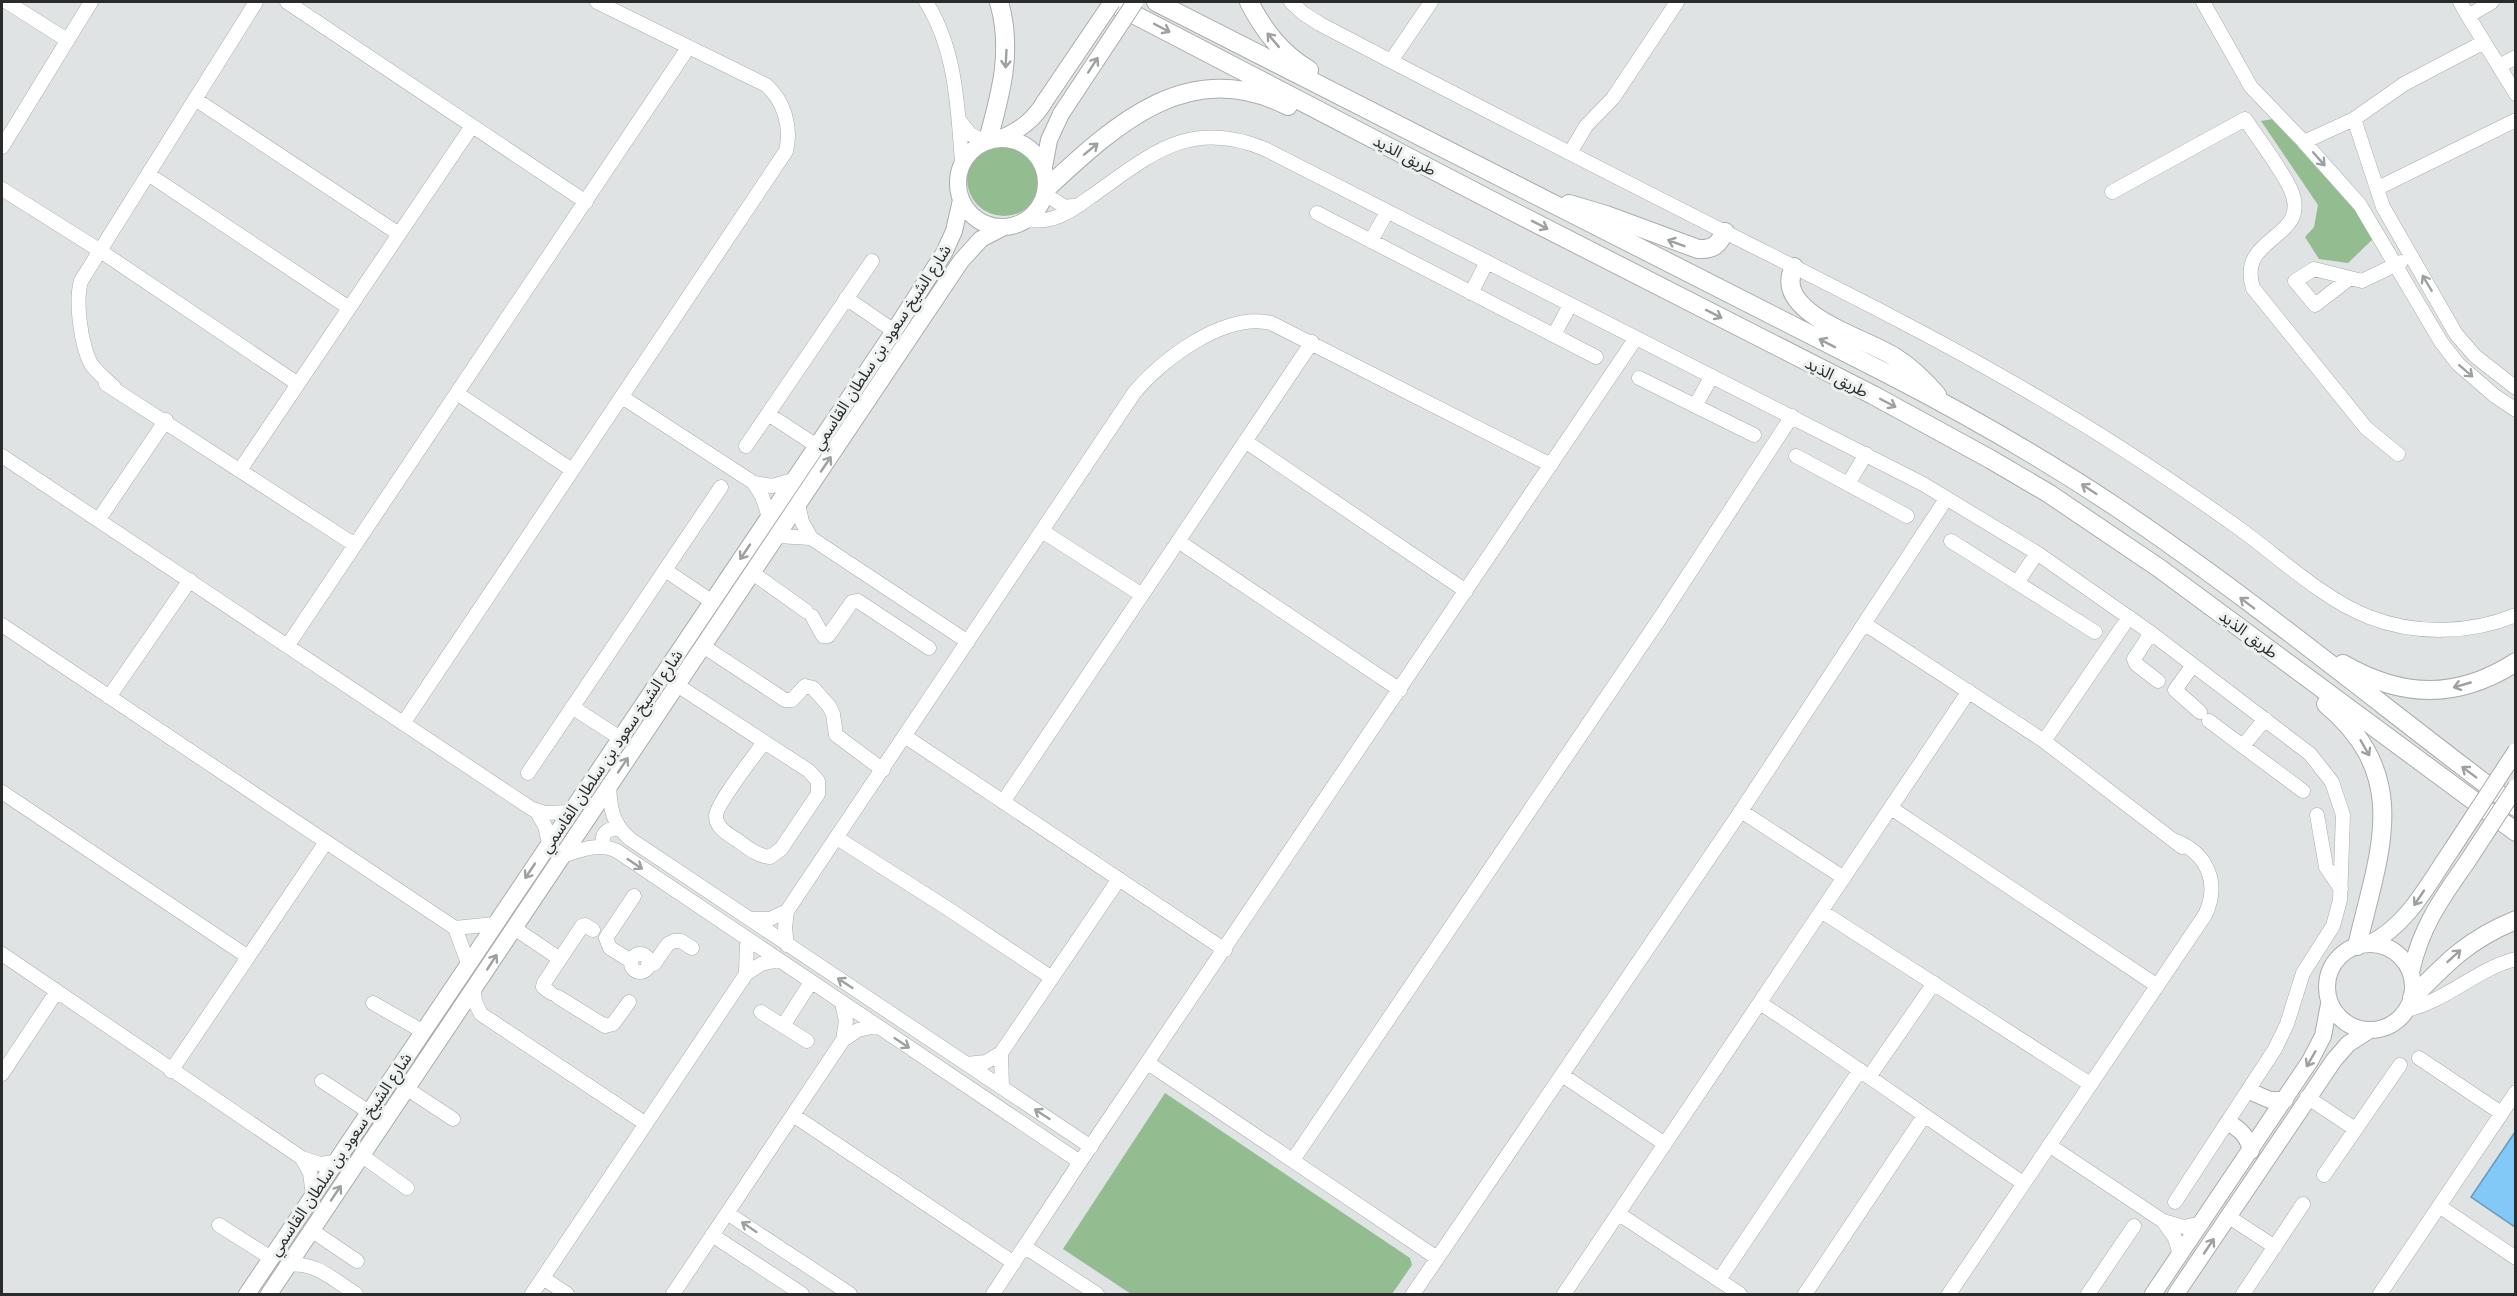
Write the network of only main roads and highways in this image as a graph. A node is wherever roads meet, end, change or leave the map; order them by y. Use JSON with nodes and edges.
{"nodes":[{"id":1,"x":999,"y":2,"type":"edge"},
{"id":2,"x":1111,"y":2,"type":"edge"},
{"id":3,"x":1135,"y":2,"type":"edge"},
{"id":4,"x":1156,"y":2,"type":"edge"},
{"id":5,"x":1249,"y":2,"type":"edge"},
{"id":6,"x":991,"y":140,"type":"junction"},
{"id":7,"x":1044,"y":167,"type":"junction"},
{"id":8,"x":1520,"y":188,"type":"junction"},
{"id":9,"x":1046,"y":191,"type":"junction"},
{"id":10,"x":961,"y":200,"type":"junction"},
{"id":11,"x":1547,"y":202,"type":"junction"},
{"id":12,"x":1508,"y":209,"type":"junction"},
{"id":13,"x":1004,"y":227,"type":"junction"},
{"id":14,"x":1725,"y":232,"type":"road end"},
{"id":15,"x":1794,"y":267,"type":"road end"},
{"id":16,"x":1944,"y":403,"type":"junction"},
{"id":17,"x":793,"y":480,"type":"junction"},
{"id":18,"x":798,"y":504,"type":"junction"},
{"id":19,"x":2277,"y":626,"type":"junction"},
{"id":20,"x":2266,"y":647,"type":"junction"},
{"id":21,"x":2516,"y":662,"type":"edge"},
{"id":22,"x":2516,"y":751,"type":"edge"},
{"id":23,"x":2516,"y":787,"type":"edge"},
{"id":24,"x":2516,"y":807,"type":"edge"},
{"id":25,"x":2516,"y":832,"type":"edge"},
{"id":26,"x":2516,"y":920,"type":"edge"},
{"id":27,"x":2363,"y":945,"type":"junction"},
{"id":28,"x":2411,"y":972,"type":"junction"},
{"id":29,"x":2329,"y":1004,"type":"junction"},
{"id":30,"x":2410,"y":1004,"type":"junction"},
{"id":31,"x":2368,"y":1031,"type":"junction"},
{"id":32,"x":2249,"y":1091,"type":"road end"},
{"id":33,"x":2285,"y":1100,"type":"junction"},
{"id":34,"x":2228,"y":1123,"type":"road end"},
{"id":35,"x":2251,"y":1151,"type":"junction"},
{"id":36,"x":247,"y":1294,"type":"edge"},
{"id":37,"x":268,"y":1294,"type":"edge"},
{"id":38,"x":2153,"y":1294,"type":"edge"},
{"id":39,"x":2176,"y":1294,"type":"edge"}],
"edges":[{"from":1,"to":6,"type":"highway","one_way":true},
{"from":2,"to":6,"type":"main road","bridge":true},
{"from":2,"to":12,"type":"highway","name":"طريق الذيد","one_way":true},
{"from":7,"to":3,"type":"main road","one_way":true,"bridge":true},
{"from":4,"to":8,"type":"highway","name":"طريق الذيد"},
{"from":8,"to":5,"type":"highway","one_way":true},
{"from":6,"to":7,"type":"main road"},
{"from":6,"to":10,"type":"main road"},
{"from":7,"to":9,"type":"main road"},
{"from":8,"to":11,"type":"highway","name":"طريق الذيد"},
{"from":9,"to":12,"type":"highway","one_way":true},
{"from":9,"to":13,"type":"main road"},
{"from":10,"to":13,"type":"main road"},
{"from":10,"to":17,"type":"main road","name":"شارع الشيخ سعود بن سلطان القاسمي"},
{"from":14,"to":11,"type":"highway","one_way":true},
{"from":16,"to":11,"type":"highway","name":"طريق الذيد","one_way":true},
{"from":12,"to":20,"type":"highway","name":"طريق الذيد","one_way":true},
{"from":18,"to":13,"type":"main road","name":"شارع الشيخ سعود بن سلطان القاسمي","one_way":true},
{"from":15,"to":16,"type":"highway"},
{"from":19,"to":16,"type":"highway","name":"طريق الذيد","one_way":true},
{"from":17,"to":18,"type":"main road"},
{"from":17,"to":36,"type":"main road","name":"شارع الشيخ سعود بن سلطان القاسمي","one_way":true},
{"from":37,"to":18,"type":"main road","name":"شارع الشيخ سعود بن سلطان القاسمي","one_way":true},
{"from":21,"to":19,"type":"highway","one_way":true},
{"from":24,"to":19,"type":"highway","name":"طريق الذيد","one_way":true},
{"from":20,"to":25,"type":"highway","name":"طريق الذيد"},
{"from":20,"to":27,"type":"highway","one_way":true},
{"from":22,"to":27,"type":"main road","one_way":true,"bridge":true},
{"from":23,"to":28,"type":"main road","bridge":true},
{"from":30,"to":26,"type":"highway","one_way":true},
{"from":27,"to":28,"type":"main road"},
{"from":27,"to":29,"type":"main road"},
{"from":28,"to":30,"type":"main road"},
{"from":29,"to":31,"type":"main road"},
{"from":29,"to":33,"type":"main road","one_way":true},
{"from":30,"to":31,"type":"main road"},
{"from":39,"to":31,"type":"main road","one_way":true},
{"from":32,"to":33,"type":"main road"},
{"from":33,"to":35,"type":"main road"},
{"from":34,"to":35,"type":"main road"},
{"from":35,"to":38,"type":"main road"}]}
